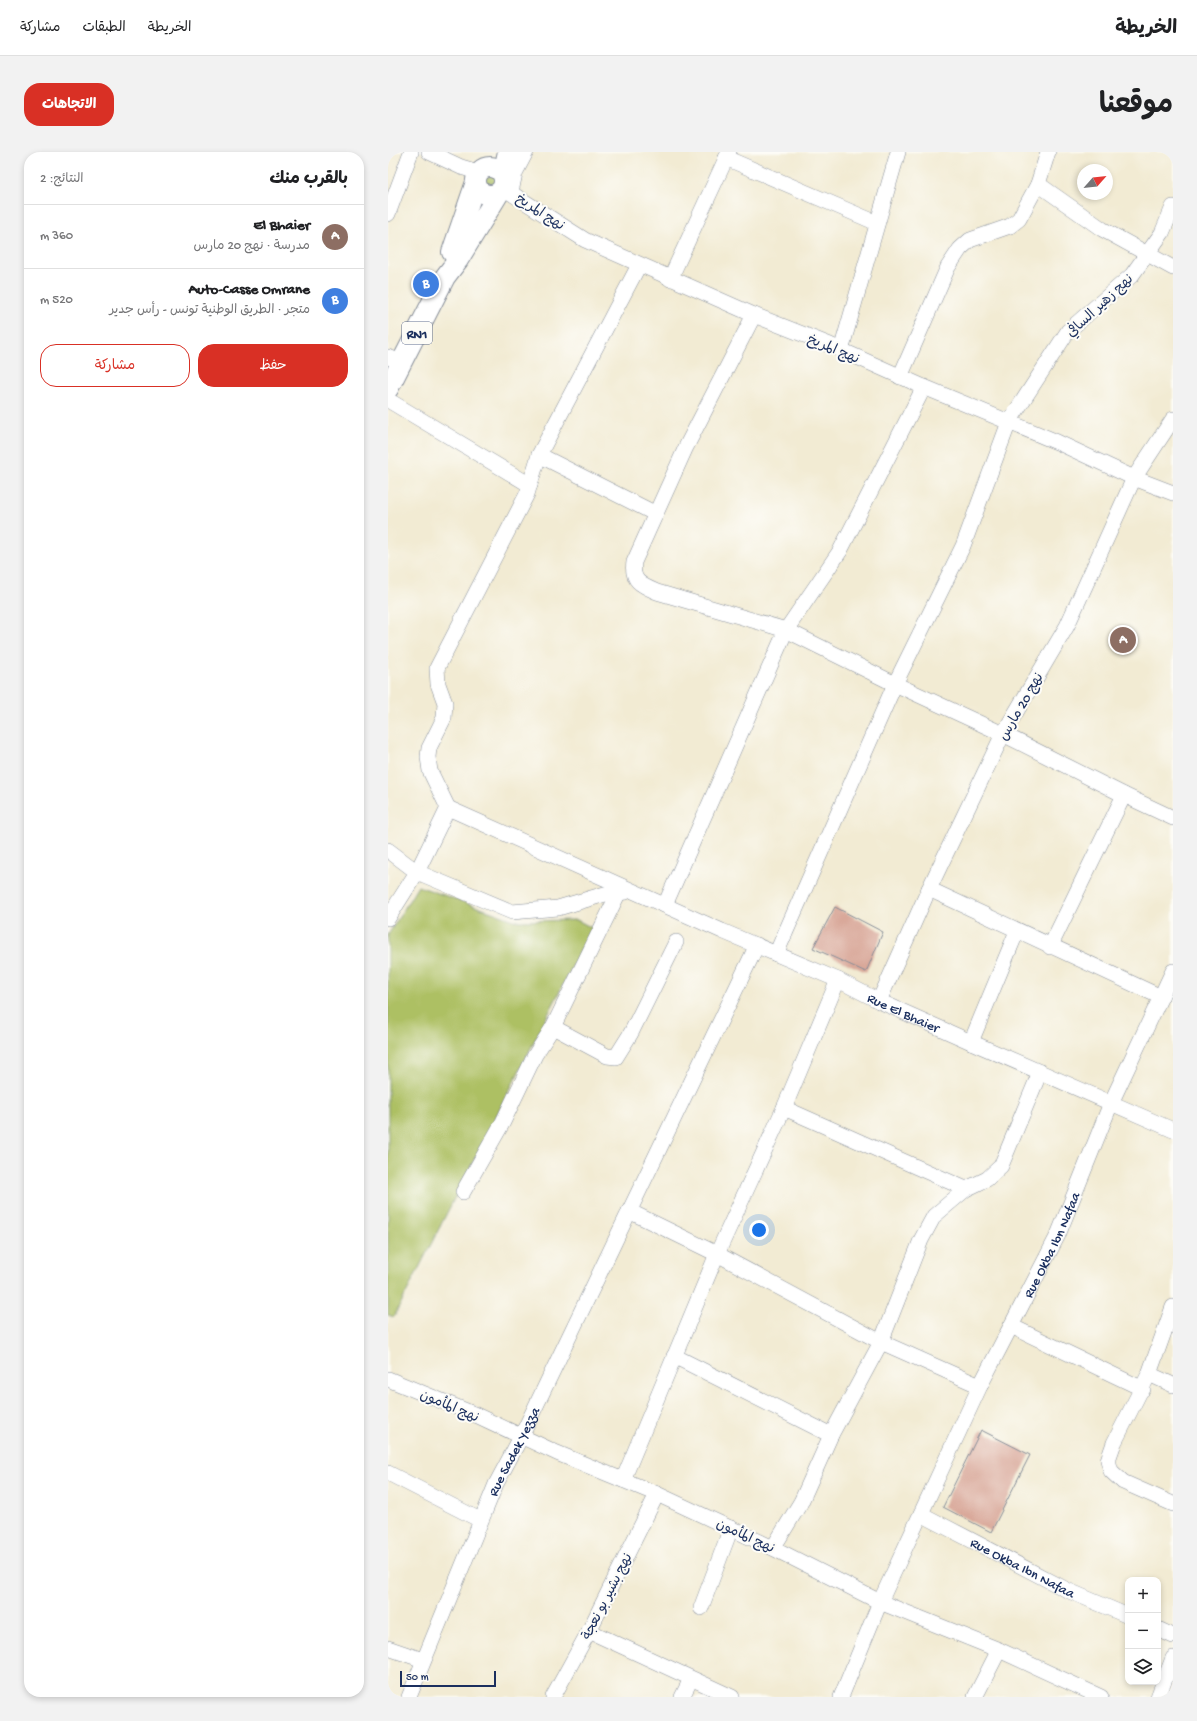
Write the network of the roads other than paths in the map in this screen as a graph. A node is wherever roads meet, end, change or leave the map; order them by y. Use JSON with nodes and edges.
{"nodes":[{"id":1,"x":411,"y":152,"type":"edge"},
{"id":2,"x":429,"y":152,"type":"edge"},
{"id":3,"x":508,"y":152,"type":"edge"},
{"id":4,"x":526,"y":152,"type":"edge"},
{"id":5,"x":898,"y":152,"type":"edge"},
{"id":6,"x":1048,"y":152,"type":"edge"},
{"id":7,"x":727,"y":155,"type":"edge"},
{"id":8,"x":482,"y":168,"type":"edge"},
{"id":9,"x":1038,"y":184,"type":"junction"},
{"id":10,"x":504,"y":186,"type":"junction"},
{"id":11,"x":1173,"y":207,"type":"edge"},
{"id":12,"x":388,"y":214,"type":"edge"},
{"id":13,"x":877,"y":223,"type":"junction"},
{"id":14,"x":1147,"y":254,"type":"junction"},
{"id":15,"x":639,"y":265,"type":"junction"},
{"id":16,"x":1173,"y":268,"type":"edge"},
{"id":17,"x":445,"y":277,"type":"junction"},
{"id":18,"x":670,"y":279,"type":"junction"},
{"id":19,"x":754,"y":315,"type":"junction"},
{"id":20,"x":840,"y":350,"type":"junction"},
{"id":21,"x":395,"y":359,"type":"edge"},
{"id":22,"x":900,"y":377,"type":"junction"},
{"id":23,"x":924,"y":388,"type":"junction"},
{"id":24,"x":388,"y":389,"type":"edge"},
{"id":25,"x":388,"y":400,"type":"edge"},
{"id":26,"x":1173,"y":419,"type":"edge"},
{"id":27,"x":1009,"y":422,"type":"junction"},
{"id":28,"x":539,"y":455,"type":"junction"},
{"id":29,"x":1134,"y":478,"type":"junction"},
{"id":30,"x":530,"y":485,"type":"junction"},
{"id":31,"x":1172,"y":497,"type":"edge"},
{"id":32,"x":656,"y":514,"type":"junction"},
{"id":33,"x":786,"y":630,"type":"junction"},
{"id":34,"x":896,"y":684,"type":"junction"},
{"id":35,"x":1003,"y":734,"type":"junction"},
{"id":36,"x":1124,"y":795,"type":"junction"},
{"id":37,"x":448,"y":808,"type":"junction"},
{"id":38,"x":1173,"y":818,"type":"edge"},
{"id":39,"x":388,"y":850,"type":"edge"},
{"id":40,"x":417,"y":872,"type":"junction"},
{"id":41,"x":929,"y":889,"type":"junction"},
{"id":42,"x":619,"y":892,"type":"junction"},
{"id":43,"x":637,"y":892,"type":"junction"},
{"id":44,"x":665,"y":905,"type":"junction"},
{"id":45,"x":388,"y":918,"type":"edge"},
{"id":46,"x":1017,"y":931,"type":"junction"},
{"id":47,"x":676,"y":942,"type":"dead end"},
{"id":48,"x":757,"y":945,"type":"junction"},
{"id":49,"x":1050,"y":946,"type":"junction"},
{"id":50,"x":776,"y":954,"type":"junction"},
{"id":51,"x":1173,"y":971,"type":"edge"},
{"id":52,"x":838,"y":980,"type":"junction"},
{"id":53,"x":1161,"y":997,"type":"junction"},
{"id":54,"x":880,"y":1001,"type":"junction"},
{"id":55,"x":553,"y":1027,"type":"junction"},
{"id":56,"x":971,"y":1042,"type":"junction"},
{"id":57,"x":1040,"y":1072,"type":"junction"},
{"id":58,"x":1111,"y":1103,"type":"junction"},
{"id":59,"x":784,"y":1108,"type":"junction"},
{"id":60,"x":1173,"y":1130,"type":"edge"},
{"id":61,"x":966,"y":1188,"type":"junction"},
{"id":62,"x":463,"y":1192,"type":"dead end"},
{"id":63,"x":629,"y":1211,"type":"junction"},
{"id":64,"x":718,"y":1254,"type":"junction"},
{"id":65,"x":1173,"y":1307,"type":"edge"},
{"id":66,"x":1011,"y":1326,"type":"junction"},
{"id":67,"x":881,"y":1342,"type":"junction"},
{"id":68,"x":674,"y":1356,"type":"junction"},
{"id":69,"x":1149,"y":1374,"type":"junction"},
{"id":70,"x":388,"y":1379,"type":"edge"},
{"id":71,"x":1173,"y":1385,"type":"edge"},
{"id":72,"x":980,"y":1386,"type":"junction"},
{"id":73,"x":1143,"y":1388,"type":"junction"},
{"id":74,"x":831,"y":1435,"type":"junction"},
{"id":75,"x":521,"y":1436,"type":"junction"},
{"id":76,"x":388,"y":1473,"type":"edge"},
{"id":77,"x":623,"y":1480,"type":"junction"},
{"id":78,"x":657,"y":1494,"type":"junction"},
{"id":79,"x":1173,"y":1504,"type":"edge"},
{"id":80,"x":920,"y":1514,"type":"junction"},
{"id":81,"x":480,"y":1520,"type":"junction"},
{"id":82,"x":731,"y":1528,"type":"junction"},
{"id":83,"x":774,"y":1548,"type":"junction"},
{"id":84,"x":880,"y":1602,"type":"junction"},
{"id":85,"x":701,"y":1608,"type":"dead end"},
{"id":86,"x":1125,"y":1615,"type":"edge"},
{"id":87,"x":589,"y":1630,"type":"junction"},
{"id":88,"x":1161,"y":1630,"type":"edge"},
{"id":89,"x":1173,"y":1636,"type":"edge"},
{"id":90,"x":388,"y":1648,"type":"edge"},
{"id":91,"x":999,"y":1650,"type":"junction"},
{"id":92,"x":1173,"y":1658,"type":"edge"},
{"id":93,"x":423,"y":1660,"type":"junction"},
{"id":94,"x":690,"y":1679,"type":"junction"},
{"id":95,"x":408,"y":1697,"type":"edge"},
{"id":96,"x":553,"y":1697,"type":"edge"},
{"id":97,"x":682,"y":1697,"type":"edge"},
{"id":98,"x":732,"y":1697,"type":"edge"},
{"id":99,"x":841,"y":1697,"type":"edge"},
{"id":100,"x":975,"y":1697,"type":"edge"},
{"id":101,"x":1101,"y":1697,"type":"edge"},
{"id":102,"x":1158,"y":1697,"type":"edge"}],
"edges":[{"from":1,"to":12,"type":"street"},
{"from":2,"to":8,"type":"street"},
{"from":3,"to":10,"type":"main road","number":"RN1"},
{"from":4,"to":10,"type":"street"},
{"from":5,"to":13,"type":"street"},
{"from":6,"to":9,"type":"street"},
{"from":7,"to":13,"type":"street"},
{"from":7,"to":18,"type":"street"},
{"from":8,"to":10,"type":"main road"},
{"from":8,"to":10,"type":"main road"},
{"from":8,"to":17,"type":"main road","number":"RN1"},
{"from":9,"to":14,"type":"street"},
{"from":9,"to":22,"type":"street"},
{"from":10,"to":15,"type":"street","name":"نهج المريخ"},
{"from":10,"to":17,"type":"main road","number":"RN1"},
{"from":11,"to":14,"type":"street","name":"نهج زهير السافي"},
{"from":13,"to":20,"type":"street"},
{"from":14,"to":16,"type":"street"},
{"from":14,"to":27,"type":"street","name":"نهج زهير السافي"},
{"from":15,"to":18,"type":"street","name":"نهج المريخ"},
{"from":15,"to":28,"type":"street"},
{"from":17,"to":21,"type":"main road","number":"RN1"},
{"from":18,"to":19,"type":"street","name":"نهج المريخ"},
{"from":19,"to":20,"type":"street","name":"نهج المريخ"},
{"from":19,"to":32,"type":"street"},
{"from":20,"to":22,"type":"street","name":"نهج المريخ"},
{"from":21,"to":24,"type":"main road","number":"RN1"},
{"from":22,"to":23,"type":"street","name":"نهج المريخ"},
{"from":23,"to":27,"type":"street","name":"نهج المريخ"},
{"from":23,"to":33,"type":"street"},
{"from":25,"to":30,"type":"street"},
{"from":26,"to":29,"type":"street","name":"نهج 20 مارس"},
{"from":27,"to":29,"type":"street","name":"نهج المريخ"},
{"from":27,"to":34,"type":"street","name":"نهج زهير السافي"},
{"from":28,"to":30,"type":"street"},
{"from":28,"to":32,"type":"street"},
{"from":29,"to":31,"type":"street","name":"نهج المريخ"},
{"from":29,"to":35,"type":"street","name":"نهج 20 مارس"},
{"from":30,"to":37,"type":"street"},
{"from":32,"to":33,"type":"street"},
{"from":33,"to":34,"type":"street"},
{"from":33,"to":44,"type":"street"},
{"from":34,"to":35,"type":"street"},
{"from":34,"to":50,"type":"street","name":"نهج زهير السافي"},
{"from":35,"to":36,"type":"street"},
{"from":35,"to":41,"type":"street","name":"نهج 20 مارس"},
{"from":36,"to":38,"type":"street"},
{"from":36,"to":49,"type":"street"},
{"from":37,"to":40,"type":"street"},
{"from":37,"to":43,"type":"street","name":"Rue El Bhaier"},
{"from":39,"to":40,"type":"street"},
{"from":40,"to":42,"type":"street"},
{"from":40,"to":45,"type":"street"},
{"from":41,"to":46,"type":"street"},
{"from":41,"to":54,"type":"street","name":"نهج 20 مارس"},
{"from":42,"to":43,"type":"street"},
{"from":42,"to":55,"type":"street"},
{"from":43,"to":44,"type":"street","name":"Rue El Bhaier"},
{"from":44,"to":48,"type":"street","name":"Rue El Bhaier"},
{"from":46,"to":49,"type":"street"},
{"from":46,"to":56,"type":"street"},
{"from":47,"to":55,"type":"street"},
{"from":48,"to":50,"type":"street","name":"Rue El Bhaier"},
{"from":48,"to":63,"type":"street","name":"Rue Sadek Yezza"},
{"from":49,"to":53,"type":"street"},
{"from":50,"to":52,"type":"street","name":"Rue El Bhaier"},
{"from":51,"to":53,"type":"street","name":"Rue Okba Ibn Nafaa"},
{"from":52,"to":54,"type":"street","name":"Rue El Bhaier"},
{"from":52,"to":59,"type":"street"},
{"from":53,"to":58,"type":"street","name":"Rue Okba Ibn Nafaa"},
{"from":54,"to":56,"type":"street","name":"Rue El Bhaier"},
{"from":55,"to":62,"type":"street"},
{"from":56,"to":57,"type":"street","name":"Rue El Bhaier"},
{"from":57,"to":58,"type":"street","name":"Rue El Bhaier"},
{"from":57,"to":61,"type":"street"},
{"from":58,"to":60,"type":"street","name":"Rue El Bhaier"},
{"from":58,"to":66,"type":"street","name":"Rue Okba Ibn Nafaa"},
{"from":59,"to":61,"type":"street"},
{"from":59,"to":64,"type":"street"},
{"from":61,"to":67,"type":"street"},
{"from":63,"to":64,"type":"street"},
{"from":63,"to":75,"type":"street","name":"Rue Sadek Yezza"},
{"from":64,"to":67,"type":"street"},
{"from":64,"to":68,"type":"street"},
{"from":65,"to":69,"type":"street"},
{"from":66,"to":72,"type":"street","name":"Rue Okba Ibn Nafaa"},
{"from":66,"to":73,"type":"street"},
{"from":67,"to":72,"type":"street"},
{"from":67,"to":74,"type":"street"},
{"from":68,"to":74,"type":"street"},
{"from":68,"to":77,"type":"street"},
{"from":69,"to":71,"type":"street"},
{"from":69,"to":73,"type":"street"},
{"from":70,"to":75,"type":"street","name":"نهج المأمون"},
{"from":72,"to":80,"type":"street","name":"Rue Okba Ibn Nafaa"},
{"from":73,"to":79,"type":"street"},
{"from":74,"to":83,"type":"street"},
{"from":75,"to":77,"type":"street","name":"نهج المأمون"},
{"from":75,"to":81,"type":"street","name":"Rue Sadek Yezza"},
{"from":76,"to":81,"type":"street"},
{"from":77,"to":78,"type":"street","name":"نهج المأمون"},
{"from":78,"to":82,"type":"street","name":"نهج المأمون"},
{"from":78,"to":87,"type":"street","name":"نهج بشير بو نعجة"},
{"from":80,"to":84,"type":"street","name":"Rue Okba Ibn Nafaa"},
{"from":80,"to":86,"type":"street","name":"Rue Okba Ibn Nafaa"},
{"from":81,"to":93,"type":"street","name":"Rue Sadek Yezza"},
{"from":82,"to":83,"type":"street","name":"نهج المأمون"},
{"from":82,"to":85,"type":"street"},
{"from":83,"to":84,"type":"street","name":"نهج المأمون"},
{"from":84,"to":91,"type":"street","name":"نهج المأمون"},
{"from":84,"to":99,"type":"street","name":"Rue Okba Ibn Nafaa"},
{"from":87,"to":94,"type":"street"},
{"from":87,"to":96,"type":"street","name":"نهج بشير بو نعجة"},
{"from":88,"to":89,"type":"street"},
{"from":90,"to":93,"type":"street"},
{"from":91,"to":100,"type":"street"},
{"from":91,"to":101,"type":"street","name":"نهج المأمون"},
{"from":92,"to":102,"type":"street"},
{"from":93,"to":95,"type":"street","name":"Rue Sadek Yezza"},
{"from":94,"to":97,"type":"street"},
{"from":94,"to":98,"type":"street"}]}
